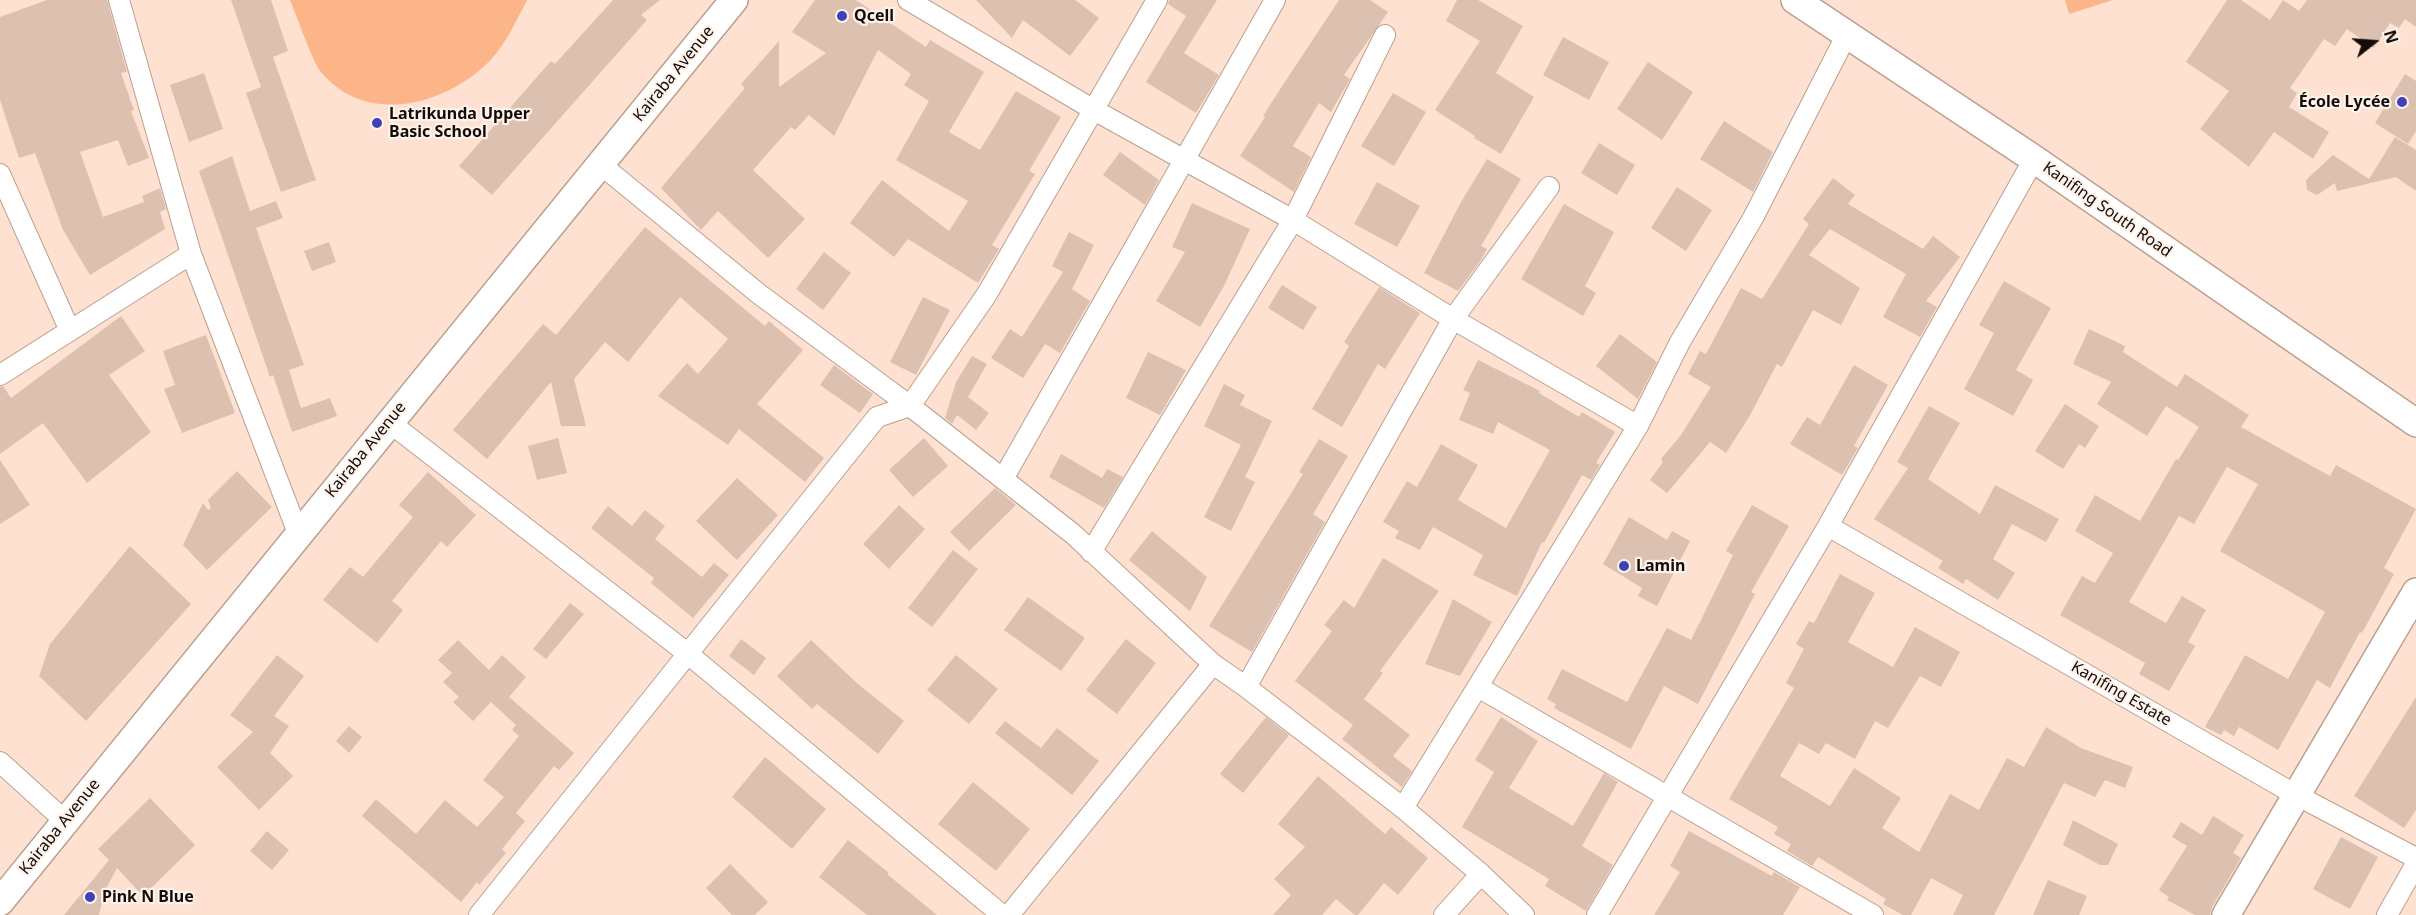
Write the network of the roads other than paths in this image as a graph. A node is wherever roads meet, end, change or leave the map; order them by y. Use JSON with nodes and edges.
{"nodes":[{"id":1,"x":119,"y":0,"type":"edge"},
{"id":2,"x":734,"y":0,"type":"edge"},
{"id":3,"x":908,"y":0,"type":"edge"},
{"id":4,"x":1157,"y":0,"type":"edge"},
{"id":5,"x":1275,"y":0,"type":"edge"},
{"id":6,"x":1795,"y":0,"type":"edge"},
{"id":7,"x":1385,"y":35,"type":"dead end"},
{"id":8,"x":1846,"y":36,"type":"junction"},
{"id":9,"x":1094,"y":110,"type":"junction"},
{"id":10,"x":1185,"y":159,"type":"junction"},
{"id":11,"x":2034,"y":159,"type":"junction"},
{"id":12,"x":600,"y":164,"type":"junction"},
{"id":13,"x":0,"y":174,"type":"edge"},
{"id":14,"x":1549,"y":187,"type":"dead end"},
{"id":15,"x":1293,"y":220,"type":"junction"},
{"id":16,"x":191,"y":254,"type":"junction"},
{"id":17,"x":1453,"y":319,"type":"junction"},
{"id":18,"x":70,"y":331,"type":"junction"},
{"id":19,"x":0,"y":375,"type":"edge"},
{"id":20,"x":910,"y":406,"type":"junction"},
{"id":21,"x":389,"y":422,"type":"junction"},
{"id":22,"x":2416,"y":423,"type":"edge"},
{"id":23,"x":1638,"y":426,"type":"junction"},
{"id":24,"x":1004,"y":479,"type":"junction"},
{"id":25,"x":1828,"y":526,"type":"junction"},
{"id":26,"x":298,"y":533,"type":"junction"},
{"id":27,"x":1090,"y":552,"type":"junction"},
{"id":28,"x":2416,"y":592,"type":"edge"},
{"id":29,"x":687,"y":654,"type":"junction"},
{"id":30,"x":1213,"y":664,"type":"junction"},
{"id":31,"x":1246,"y":687,"type":"junction"},
{"id":32,"x":1478,"y":687,"type":"junction"},
{"id":33,"x":0,"y":762,"type":"edge"},
{"id":34,"x":2296,"y":795,"type":"junction"},
{"id":35,"x":1667,"y":796,"type":"junction"},
{"id":36,"x":1403,"y":808,"type":"junction"},
{"id":37,"x":65,"y":821,"type":"junction"},
{"id":38,"x":2416,"y":858,"type":"edge"},
{"id":39,"x":2416,"y":864,"type":"edge"},
{"id":40,"x":1481,"y":874,"type":"junction"},
{"id":41,"x":0,"y":902,"type":"edge"},
{"id":42,"x":479,"y":915,"type":"edge"},
{"id":43,"x":1002,"y":915,"type":"edge"},
{"id":44,"x":1009,"y":915,"type":"edge"},
{"id":45,"x":1444,"y":915,"type":"edge"},
{"id":46,"x":1524,"y":915,"type":"edge"},
{"id":47,"x":1597,"y":915,"type":"edge"},
{"id":48,"x":1873,"y":915,"type":"edge"},
{"id":49,"x":2226,"y":915,"type":"edge"},
{"id":50,"x":2387,"y":915,"type":"edge"}],
"edges":[{"from":1,"to":16,"type":"street"},
{"from":2,"to":12,"type":"street","name":"Kairaba Avenue"},
{"from":3,"to":9,"type":"street"},
{"from":4,"to":9,"type":"street"},
{"from":5,"to":10,"type":"street"},
{"from":6,"to":8,"type":"street","name":"Kanifing South Road"},
{"from":7,"to":15,"type":"street"},
{"from":8,"to":11,"type":"street","name":"Kanifing South Road"},
{"from":8,"to":23,"type":"street"},
{"from":9,"to":10,"type":"street"},
{"from":9,"to":20,"type":"street"},
{"from":10,"to":15,"type":"street"},
{"from":10,"to":24,"type":"street"},
{"from":11,"to":22,"type":"street","name":"Kanifing South Road"},
{"from":11,"to":25,"type":"street"},
{"from":12,"to":20,"type":"street"},
{"from":12,"to":21,"type":"street","name":"Kairaba Avenue"},
{"from":13,"to":18,"type":"street"},
{"from":14,"to":17,"type":"street"},
{"from":15,"to":17,"type":"street"},
{"from":15,"to":27,"type":"street"},
{"from":16,"to":18,"type":"street"},
{"from":16,"to":26,"type":"street"},
{"from":17,"to":23,"type":"street"},
{"from":17,"to":31,"type":"street"},
{"from":18,"to":19,"type":"street"},
{"from":20,"to":24,"type":"street"},
{"from":20,"to":29,"type":"street"},
{"from":21,"to":26,"type":"street","name":"Kairaba Avenue"},
{"from":21,"to":29,"type":"street"},
{"from":23,"to":32,"type":"street"},
{"from":24,"to":27,"type":"street"},
{"from":25,"to":34,"type":"street","name":"Kanifing Estate"},
{"from":25,"to":35,"type":"street"},
{"from":26,"to":37,"type":"street","name":"Kairaba Avenue"},
{"from":27,"to":30,"type":"street"},
{"from":28,"to":34,"type":"street"},
{"from":29,"to":42,"type":"street"},
{"from":29,"to":43,"type":"street"},
{"from":30,"to":31,"type":"street"},
{"from":30,"to":44,"type":"street"},
{"from":31,"to":36,"type":"street"},
{"from":32,"to":35,"type":"street"},
{"from":32,"to":36,"type":"street"},
{"from":33,"to":37,"type":"street"},
{"from":34,"to":38,"type":"street","name":"Kanifing Estate"},
{"from":34,"to":49,"type":"street"},
{"from":35,"to":47,"type":"street"},
{"from":35,"to":48,"type":"street"},
{"from":36,"to":40,"type":"street"},
{"from":37,"to":41,"type":"street","name":"Kairaba Avenue"},
{"from":39,"to":50,"type":"street"},
{"from":40,"to":45,"type":"street"},
{"from":40,"to":46,"type":"street"}]}
